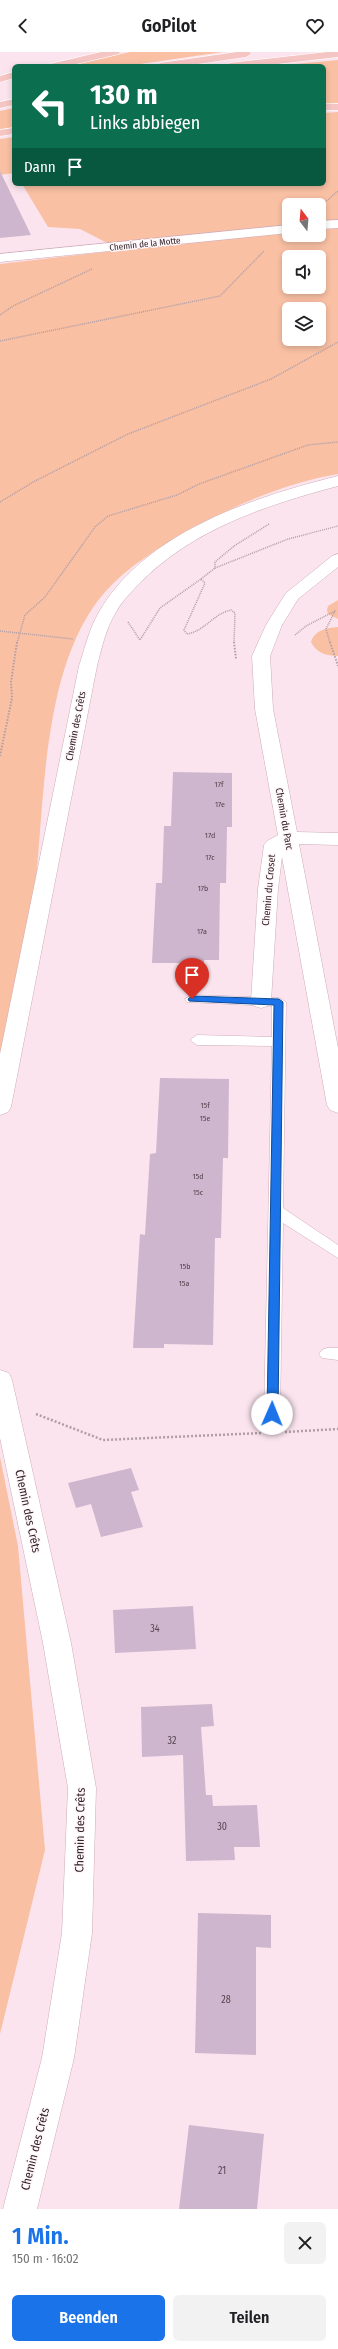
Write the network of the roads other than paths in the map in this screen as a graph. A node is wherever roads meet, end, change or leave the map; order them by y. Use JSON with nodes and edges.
{"nodes":[{"id":1,"x":115,"y":52,"type":"edge"},
{"id":2,"x":267,"y":52,"type":"edge"},
{"id":3,"x":338,"y":54,"type":"edge"},
{"id":4,"x":63,"y":64,"type":"edge"},
{"id":5,"x":175,"y":64,"type":"edge"},
{"id":6,"x":248,"y":64,"type":"edge"},
{"id":7,"x":12,"y":76,"type":"edge"},
{"id":8,"x":0,"y":79,"type":"edge"},
{"id":9,"x":12,"y":102,"type":"edge"},
{"id":10,"x":0,"y":105,"type":"edge"},
{"id":11,"x":326,"y":107,"type":"edge"},
{"id":12,"x":338,"y":107,"type":"edge"},
{"id":13,"x":12,"y":131,"type":"edge"},
{"id":14,"x":0,"y":133,"type":"edge"},
{"id":15,"x":338,"y":224,"type":"edge"},
{"id":16,"x":326,"y":225,"type":"edge"},
{"id":17,"x":282,"y":229,"type":"edge"},
{"id":18,"x":0,"y":258,"type":"edge"},
{"id":19,"x":338,"y":481,"type":"edge"},
{"id":20,"x":338,"y":559,"type":"edge"},
{"id":21,"x":287,"y":838,"type":"junction"},
{"id":22,"x":338,"y":839,"type":"edge"},
{"id":23,"x":192,"y":999,"type":"dead end"},
{"id":24,"x":261,"y":1002,"type":"junction"},
{"id":25,"x":197,"y":1040,"type":"dead end"},
{"id":26,"x":278,"y":1042,"type":"junction"},
{"id":27,"x":338,"y":1105,"type":"edge"},
{"id":28,"x":0,"y":1107,"type":"edge"},
{"id":29,"x":276,"y":1211,"type":"junction"},
{"id":30,"x":338,"y":1252,"type":"edge"},
{"id":31,"x":2,"y":1391,"type":"edge"},
{"id":32,"x":272,"y":1414,"type":"dead end"},
{"id":33,"x":20,"y":2209,"type":"edge"}],
"edges":[{"from":1,"to":4,"type":"highway"},
{"from":2,"to":5,"type":"highway"},
{"from":3,"to":6,"type":"highway"},
{"from":7,"to":8,"type":"highway"},
{"from":9,"to":10,"type":"highway"},
{"from":11,"to":12,"type":"highway"},
{"from":13,"to":14,"type":"highway"},
{"from":15,"to":16,"type":"street"},
{"from":17,"to":18,"type":"street","name":"Chemin de la Motte"},
{"from":19,"to":28,"type":"street","name":"Chemin des Crêts"},
{"from":20,"to":21,"type":"street","name":"Chemin du Parc"},
{"from":21,"to":22,"type":"street"},
{"from":21,"to":24,"type":"street","name":"Chemin du Croset"},
{"from":21,"to":27,"type":"street","name":"Chemin du Parc"},
{"from":23,"to":24,"type":"lane"},
{"from":24,"to":26,"type":"lane"},
{"from":25,"to":26,"type":"lane"},
{"from":26,"to":29,"type":"lane"},
{"from":29,"to":30,"type":"lane"},
{"from":29,"to":32,"type":"lane"},
{"from":31,"to":33,"type":"street","name":"Chemin des Crêts"}]}
